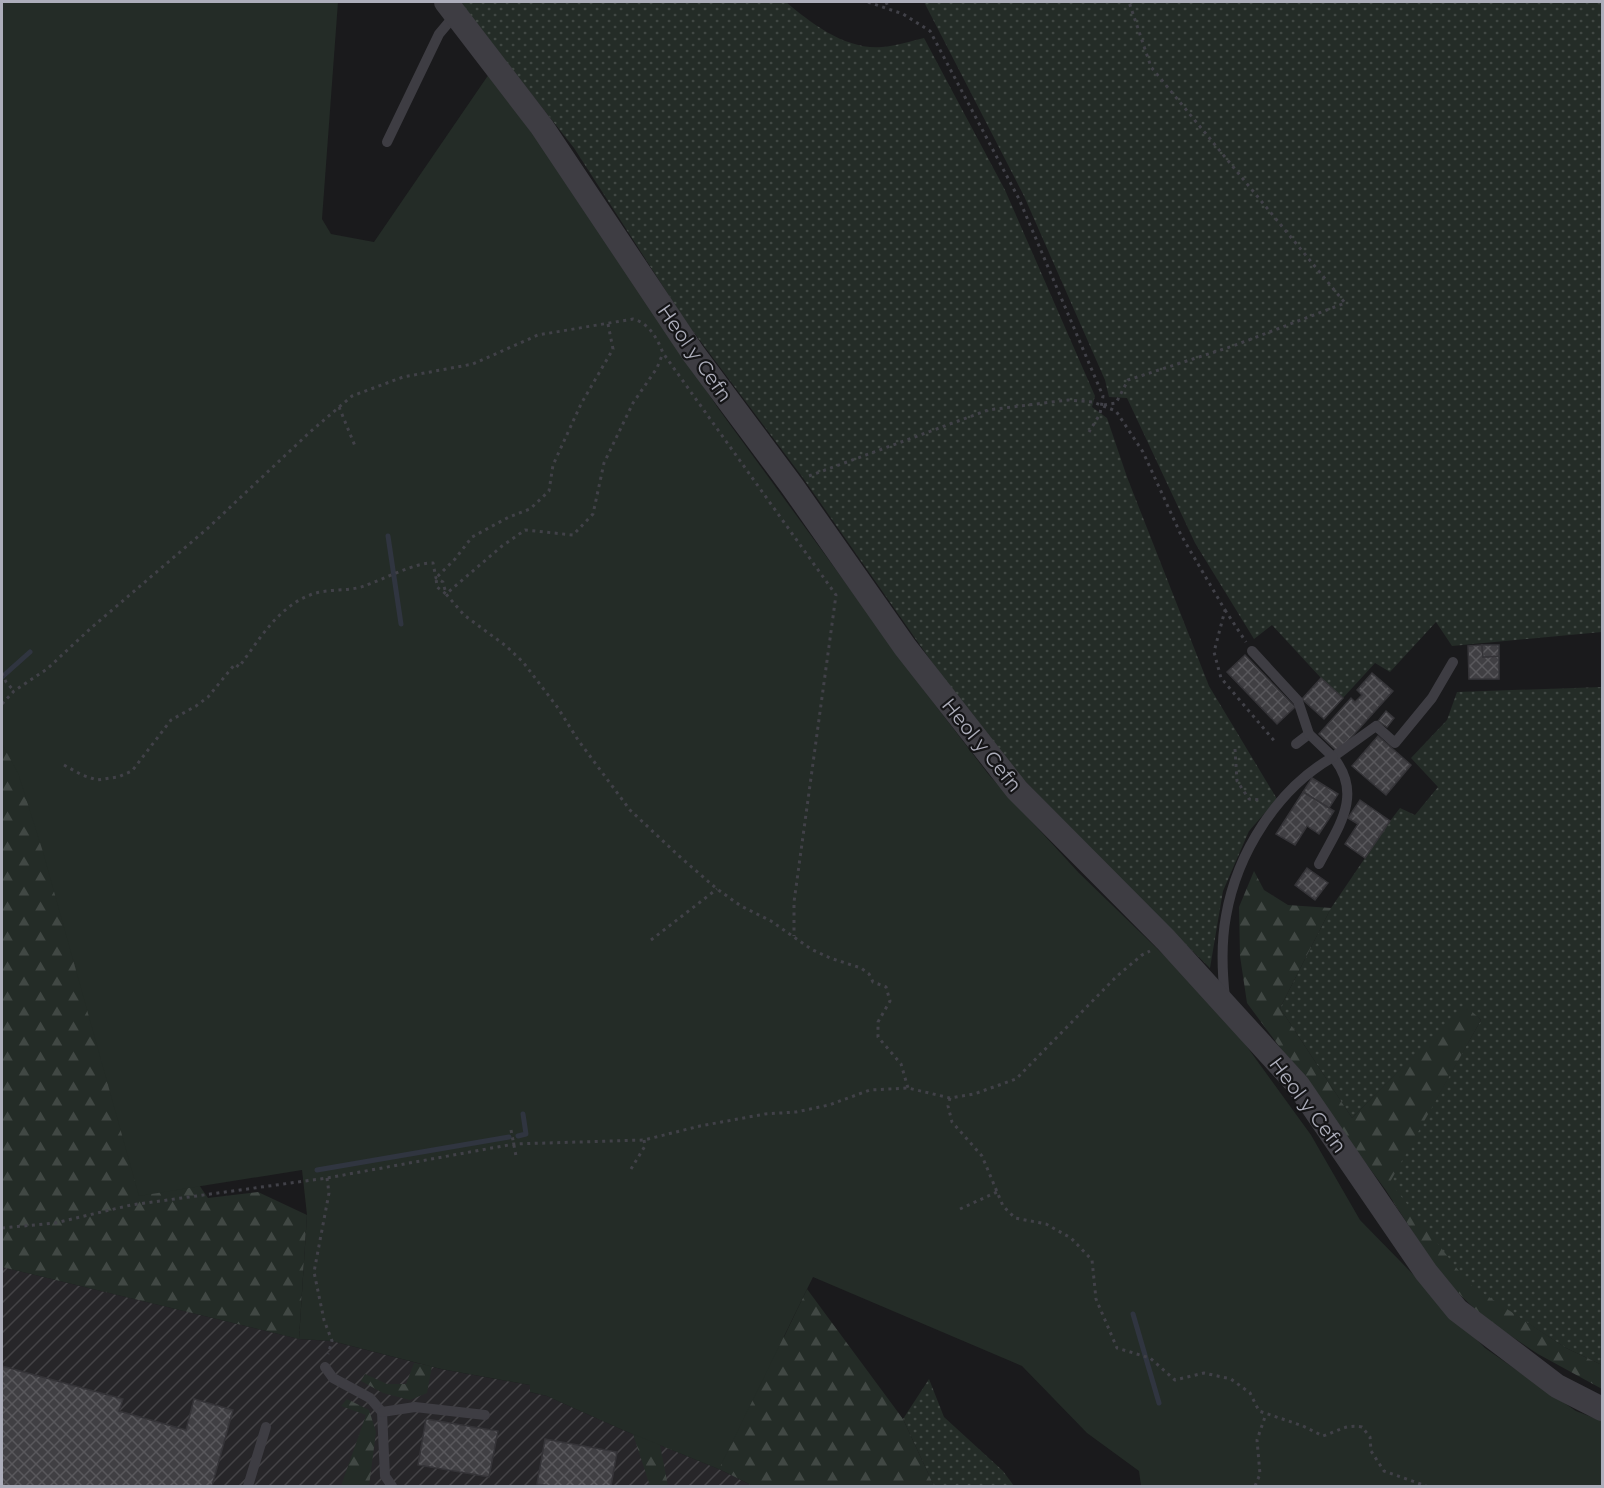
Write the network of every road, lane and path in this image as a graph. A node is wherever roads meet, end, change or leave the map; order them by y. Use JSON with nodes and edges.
{"nodes":[{"id":1,"x":868,"y":2,"type":"edge"},
{"id":2,"x":886,"y":2,"type":"edge"},
{"id":3,"x":1129,"y":2,"type":"edge"},
{"id":4,"x":451,"y":8,"type":"edge"},
{"id":5,"x":889,"y":9,"type":"junction"},
{"id":6,"x":387,"y":142,"type":"dead end"},
{"id":7,"x":608,"y":324,"type":"junction"},
{"id":8,"x":663,"y":353,"type":"junction"},
{"id":9,"x":1102,"y":405,"type":"junction"},
{"id":10,"x":339,"y":407,"type":"junction"},
{"id":11,"x":1089,"y":432,"type":"dead end"},
{"id":12,"x":354,"y":446,"type":"dead end"},
{"id":13,"x":792,"y":486,"type":"junction"},
{"id":14,"x":436,"y":578,"type":"junction"},
{"id":15,"x":446,"y":594,"type":"junction"},
{"id":16,"x":1225,"y":610,"type":"junction"},
{"id":17,"x":1252,"y":651,"type":"joint"},
{"id":18,"x":1453,"y":662,"type":"dead end"},
{"id":19,"x":2,"y":673,"type":"edge"},
{"id":20,"x":15,"y":691,"type":"junction"},
{"id":21,"x":2,"y":704,"type":"edge"},
{"id":22,"x":1309,"y":734,"type":"junction"},
{"id":23,"x":1276,"y":743,"type":"dead end"},
{"id":24,"x":1296,"y":744,"type":"dead end"},
{"id":25,"x":1235,"y":749,"type":"dead end"},
{"id":26,"x":1333,"y":757,"type":"junction"},
{"id":27,"x":64,"y":765,"type":"dead end"},
{"id":28,"x":1267,"y":798,"type":"dead end"},
{"id":29,"x":1320,"y":864,"type":"dead end"},
{"id":30,"x":717,"y":889,"type":"junction"},
{"id":31,"x":794,"y":936,"type":"junction"},
{"id":32,"x":651,"y":940,"type":"dead end"},
{"id":33,"x":1166,"y":940,"type":"junction"},
{"id":34,"x":1225,"y":1004,"type":"junction"},
{"id":35,"x":908,"y":1088,"type":"junction"},
{"id":36,"x":950,"y":1098,"type":"junction"},
{"id":37,"x":511,"y":1130,"type":"dead end"},
{"id":38,"x":644,"y":1140,"type":"junction"},
{"id":39,"x":514,"y":1144,"type":"junction"},
{"id":40,"x":516,"y":1156,"type":"dead end"},
{"id":41,"x":631,"y":1169,"type":"dead end"},
{"id":42,"x":327,"y":1178,"type":"junction"},
{"id":43,"x":998,"y":1192,"type":"junction"},
{"id":44,"x":960,"y":1209,"type":"dead end"},
{"id":45,"x":2,"y":1228,"type":"edge"},
{"id":46,"x":325,"y":1367,"type":"joint"},
{"id":47,"x":1602,"y":1409,"type":"edge"},
{"id":48,"x":382,"y":1412,"type":"junction"},
{"id":49,"x":485,"y":1414,"type":"dead end"},
{"id":50,"x":1266,"y":1414,"type":"junction"},
{"id":51,"x":266,"y":1427,"type":"dead end"},
{"id":52,"x":248,"y":1486,"type":"edge"},
{"id":53,"x":392,"y":1486,"type":"edge"},
{"id":54,"x":1255,"y":1486,"type":"edge"},
{"id":55,"x":1426,"y":1486,"type":"edge"}],
"edges":[{"from":1,"to":5,"type":"path"},
{"from":2,"to":5,"type":"path"},
{"from":3,"to":9,"type":"path"},
{"from":4,"to":6,"type":"lane"},
{"from":4,"to":13,"type":"street","name":"Heol y Cefn"},
{"from":5,"to":9,"type":"path"},
{"from":7,"to":8,"type":"path"},
{"from":7,"to":10,"type":"path"},
{"from":7,"to":14,"type":"path"},
{"from":8,"to":15,"type":"path"},
{"from":8,"to":31,"type":"path"},
{"from":9,"to":11,"type":"path"},
{"from":9,"to":13,"type":"path"},
{"from":9,"to":16,"type":"path"},
{"from":10,"to":12,"type":"path"},
{"from":10,"to":20,"type":"path"},
{"from":13,"to":33,"type":"street","name":"Heol y Cefn"},
{"from":14,"to":15,"type":"path"},
{"from":14,"to":15,"type":"path"},
{"from":14,"to":27,"type":"path"},
{"from":15,"to":30,"type":"path"},
{"from":16,"to":17,"type":"path"},
{"from":16,"to":23,"type":"path"},
{"from":17,"to":22,"type":"lane"},
{"from":18,"to":26,"type":"lane"},
{"from":19,"to":20,"type":"path"},
{"from":20,"to":21,"type":"path"},
{"from":22,"to":24,"type":"lane"},
{"from":22,"to":26,"type":"lane"},
{"from":25,"to":28,"type":"path"},
{"from":26,"to":29,"type":"lane"},
{"from":26,"to":34,"type":"lane"},
{"from":30,"to":31,"type":"path"},
{"from":30,"to":32,"type":"path"},
{"from":31,"to":35,"type":"path"},
{"from":33,"to":34,"type":"street","name":"Heol y Cefn"},
{"from":33,"to":36,"type":"path"},
{"from":34,"to":47,"type":"street","name":"Heol y Cefn"},
{"from":35,"to":36,"type":"path"},
{"from":35,"to":38,"type":"path"},
{"from":36,"to":43,"type":"path"},
{"from":37,"to":39,"type":"path"},
{"from":38,"to":39,"type":"path"},
{"from":38,"to":41,"type":"path"},
{"from":39,"to":40,"type":"path"},
{"from":39,"to":42,"type":"path"},
{"from":42,"to":45,"type":"path"},
{"from":42,"to":46,"type":"path"},
{"from":43,"to":44,"type":"path"},
{"from":43,"to":50,"type":"path"},
{"from":46,"to":48,"type":"lane"},
{"from":48,"to":49,"type":"lane"},
{"from":48,"to":53,"type":"lane"},
{"from":50,"to":54,"type":"path"},
{"from":50,"to":55,"type":"path"},
{"from":51,"to":52,"type":"lane"}]}
